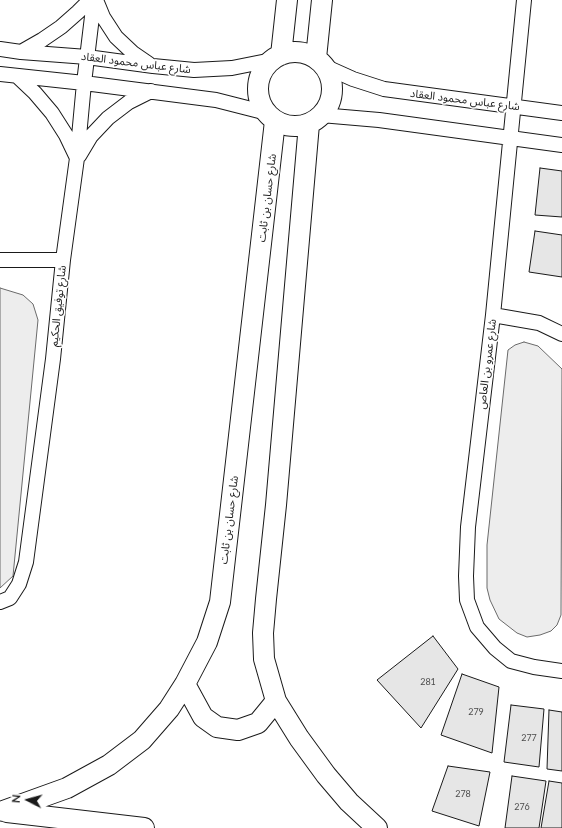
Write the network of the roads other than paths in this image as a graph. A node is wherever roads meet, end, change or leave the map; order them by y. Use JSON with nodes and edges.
{"nodes":[{"id":1,"x":90,"y":0,"type":"edge"},
{"id":2,"x":95,"y":0,"type":"edge"},
{"id":3,"x":287,"y":0,"type":"edge"},
{"id":4,"x":322,"y":0,"type":"edge"},
{"id":5,"x":524,"y":0,"type":"edge"},
{"id":6,"x":0,"y":49,"type":"edge"},
{"id":7,"x":22,"y":52,"type":"junction"},
{"id":8,"x":88,"y":57,"type":"junction"},
{"id":9,"x":276,"y":58,"type":"junction"},
{"id":10,"x":320,"y":62,"type":"junction"},
{"id":11,"x":152,"y":66,"type":"junction"},
{"id":12,"x":0,"y":74,"type":"edge"},
{"id":13,"x":17,"y":76,"type":"junction"},
{"id":14,"x":84,"y":83,"type":"junction"},
{"id":15,"x":152,"y":91,"type":"junction"},
{"id":16,"x":513,"y":106,"type":"junction"},
{"id":17,"x":562,"y":113,"type":"edge"},
{"id":18,"x":271,"y":117,"type":"junction"},
{"id":19,"x":315,"y":120,"type":"junction"},
{"id":20,"x":510,"y":138,"type":"junction"},
{"id":21,"x":562,"y":144,"type":"edge"},
{"id":22,"x":77,"y":158,"type":"junction"},
{"id":23,"x":0,"y":260,"type":"edge"},
{"id":24,"x":63,"y":260,"type":"junction"},
{"id":25,"x":493,"y":315,"type":"junction"},
{"id":26,"x":562,"y":334,"type":"edge"},
{"id":27,"x":0,"y":602,"type":"edge"},
{"id":28,"x":562,"y":671,"type":"edge"},
{"id":29,"x":185,"y":684,"type":"junction"},
{"id":30,"x":276,"y":701,"type":"junction"},
{"id":31,"x":1,"y":811,"type":"edge"},
{"id":32,"x":131,"y":827,"type":"edge"},
{"id":33,"x":377,"y":828,"type":"edge"}],
"edges":[{"from":1,"to":7,"type":"street"},
{"from":2,"to":8,"type":"street","name":"شارع توفيق الحكيم"},
{"from":2,"to":11,"type":"street"},
{"from":3,"to":9,"type":"street"},
{"from":4,"to":10,"type":"street"},
{"from":5,"to":16,"type":"street","name":"شارع عمرو بن العاص"},
{"from":6,"to":7,"type":"street","name":"شارع عباس محمود العقاد"},
{"from":7,"to":8,"type":"street","name":"شارع عباس محمود العقاد"},
{"from":8,"to":11,"type":"street","name":"شارع عباس محمود العقاد"},
{"from":8,"to":14,"type":"street","name":"شارع توفيق الحكيم"},
{"from":9,"to":10,"type":"street"},
{"from":9,"to":11,"type":"street","name":"شارع عباس محمود العقاد"},
{"from":9,"to":18,"type":"street"},
{"from":10,"to":16,"type":"street","name":"شارع عباس محمود العقاد"},
{"from":10,"to":19,"type":"street"},
{"from":12,"to":13,"type":"street"},
{"from":13,"to":14,"type":"street"},
{"from":13,"to":22,"type":"street"},
{"from":14,"to":15,"type":"street"},
{"from":14,"to":22,"type":"street","name":"شارع توفيق الحكيم"},
{"from":15,"to":18,"type":"street"},
{"from":15,"to":22,"type":"street"},
{"from":16,"to":17,"type":"street","name":"شارع عباس محمود العقاد"},
{"from":16,"to":20,"type":"street","name":"شارع عمرو بن العاص"},
{"from":18,"to":19,"type":"street"},
{"from":18,"to":29,"type":"street","name":"شارع حسان بن ثابت"},
{"from":19,"to":20,"type":"street"},
{"from":19,"to":30,"type":"street"},
{"from":20,"to":21,"type":"street"},
{"from":20,"to":25,"type":"street","name":"شارع عمرو بن العاص"},
{"from":22,"to":24,"type":"street","name":"شارع توفيق الحكيم"},
{"from":23,"to":24,"type":"street"},
{"from":24,"to":27,"type":"street","name":"شارع توفيق الحكيم"},
{"from":25,"to":26,"type":"street"},
{"from":25,"to":28,"type":"street","name":"شارع عمرو بن العاص"},
{"from":29,"to":30,"type":"street"},
{"from":29,"to":31,"type":"street","name":"شارع حسان بن ثابت"},
{"from":30,"to":33,"type":"street"},
{"from":31,"to":32,"type":"street"}]}
